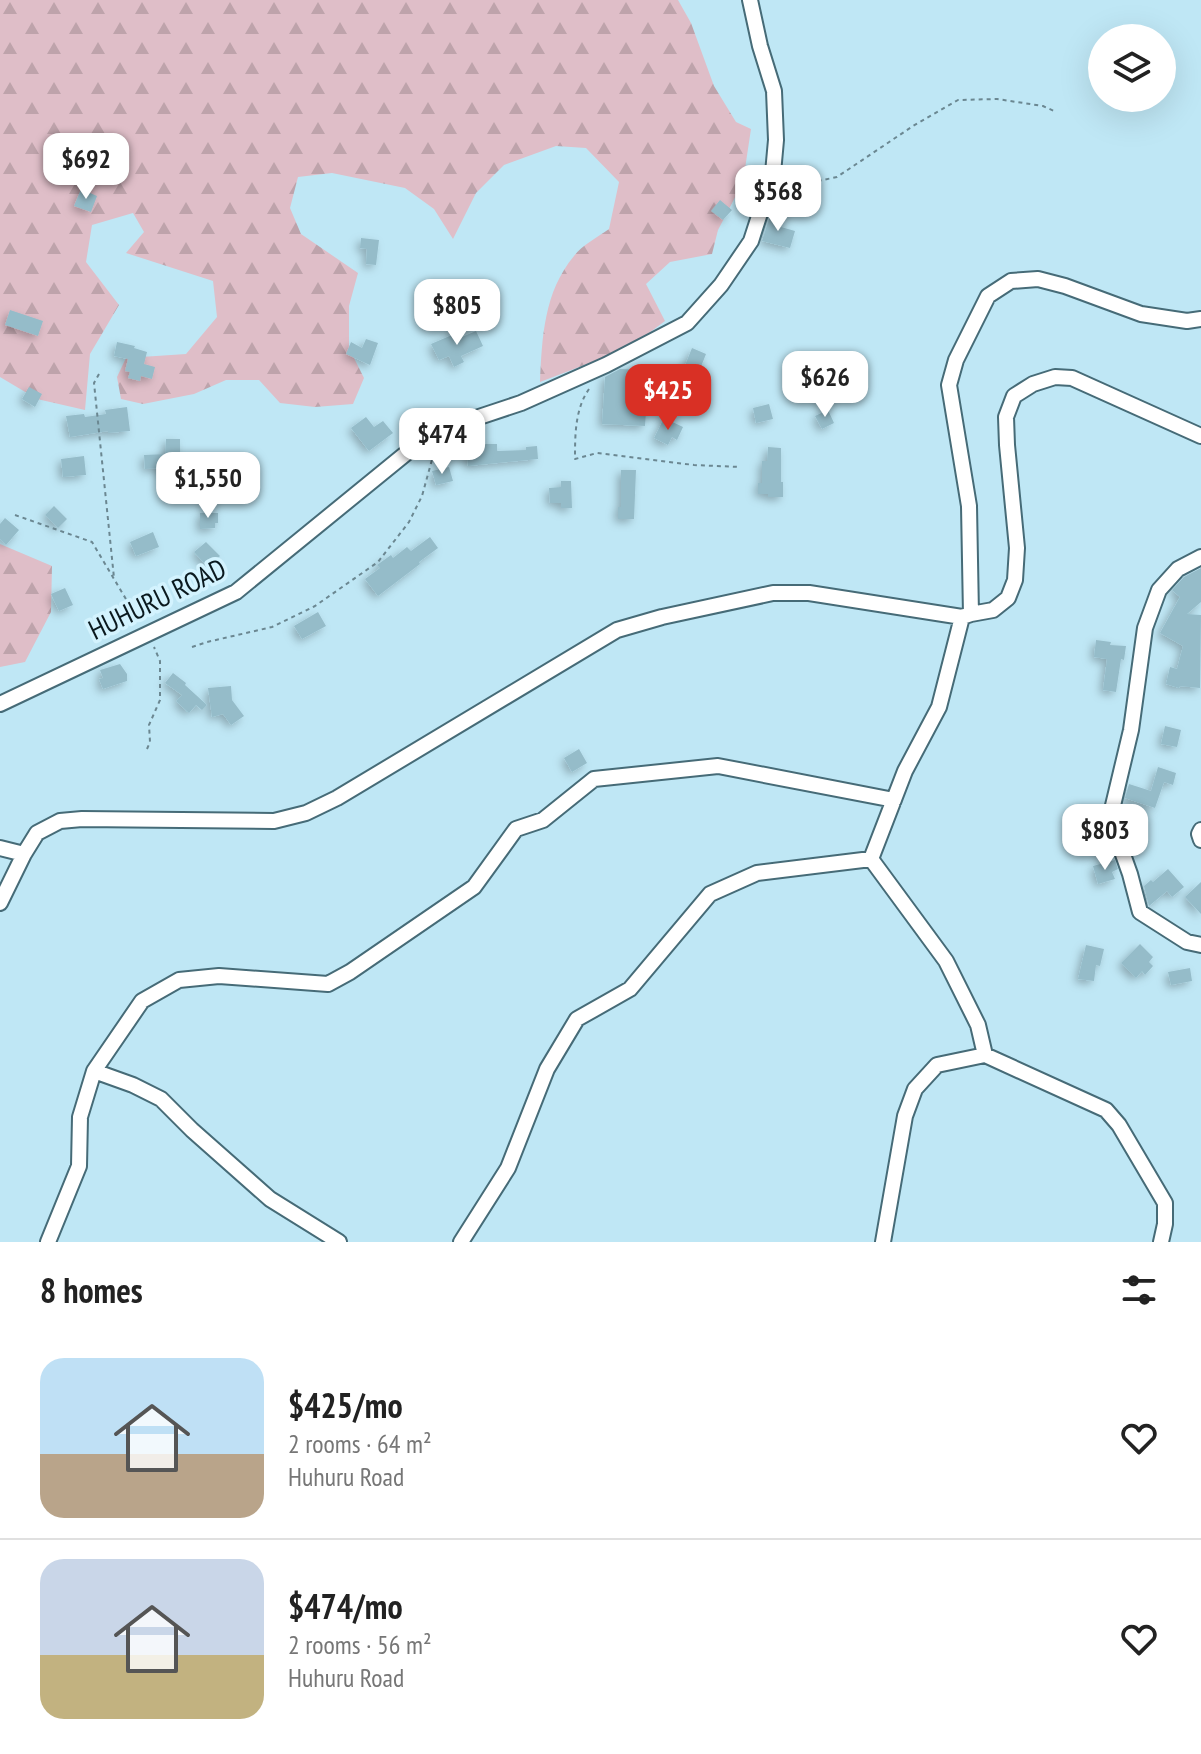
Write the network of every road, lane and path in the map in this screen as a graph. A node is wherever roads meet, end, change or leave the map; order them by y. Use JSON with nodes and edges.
{"nodes":[{"id":1,"x":750,"y":0,"type":"edge"},
{"id":2,"x":1054,"y":111,"type":"dead end"},
{"id":3,"x":773,"y":173,"type":"junction"},
{"id":4,"x":1201,"y":319,"type":"edge"},
{"id":5,"x":99,"y":374,"type":"dead end"},
{"id":6,"x":590,"y":387,"type":"dead end"},
{"id":7,"x":1201,"y":436,"type":"edge"},
{"id":8,"x":427,"y":439,"type":"junction"},
{"id":9,"x":740,"y":467,"type":"dead end"},
{"id":10,"x":15,"y":515,"type":"dead end"},
{"id":11,"x":1201,"y":557,"type":"edge"},
{"id":12,"x":114,"y":579,"type":"junction"},
{"id":13,"x":966,"y":615,"type":"junction"},
{"id":14,"x":147,"y":634,"type":"junction"},
{"id":15,"x":192,"y":647,"type":"dead end"},
{"id":16,"x":0,"y":704,"type":"edge"},
{"id":17,"x":147,"y":749,"type":"dead end"},
{"id":18,"x":894,"y":800,"type":"junction"},
{"id":19,"x":1201,"y":830,"type":"edge"},
{"id":20,"x":1201,"y":840,"type":"edge"},
{"id":21,"x":0,"y":848,"type":"edge"},
{"id":22,"x":24,"y":854,"type":"junction"},
{"id":23,"x":871,"y":859,"type":"junction"},
{"id":24,"x":0,"y":903,"type":"edge"},
{"id":25,"x":1201,"y":945,"type":"edge"},
{"id":26,"x":985,"y":1055,"type":"junction"},
{"id":27,"x":94,"y":1071,"type":"junction"},
{"id":28,"x":48,"y":1242,"type":"edge"},
{"id":29,"x":339,"y":1242,"type":"edge"},
{"id":30,"x":461,"y":1242,"type":"edge"},
{"id":31,"x":883,"y":1242,"type":"edge"},
{"id":32,"x":1161,"y":1242,"type":"edge"}],
"edges":[{"from":1,"to":3,"type":"street","name":"HUHURU ROAD"},
{"from":2,"to":3,"type":"path"},
{"from":3,"to":8,"type":"street","name":"HUHURU ROAD"},
{"from":4,"to":13,"type":"street"},
{"from":5,"to":12,"type":"path"},
{"from":6,"to":9,"type":"path"},
{"from":7,"to":13,"type":"street"},
{"from":8,"to":14,"type":"street","name":"HUHURU ROAD"},
{"from":8,"to":15,"type":"path"},
{"from":10,"to":12,"type":"path"},
{"from":11,"to":25,"type":"street"},
{"from":12,"to":14,"type":"path"},
{"from":13,"to":18,"type":"street"},
{"from":13,"to":22,"type":"street"},
{"from":14,"to":16,"type":"street","name":"HUHURU ROAD"},
{"from":14,"to":17,"type":"path"},
{"from":18,"to":23,"type":"street"},
{"from":18,"to":27,"type":"street"},
{"from":19,"to":20,"type":"street"},
{"from":21,"to":22,"type":"street"},
{"from":22,"to":24,"type":"street"},
{"from":23,"to":26,"type":"street"},
{"from":23,"to":30,"type":"street"},
{"from":26,"to":31,"type":"street"},
{"from":26,"to":32,"type":"street"},
{"from":27,"to":28,"type":"street"},
{"from":27,"to":29,"type":"street"}]}
